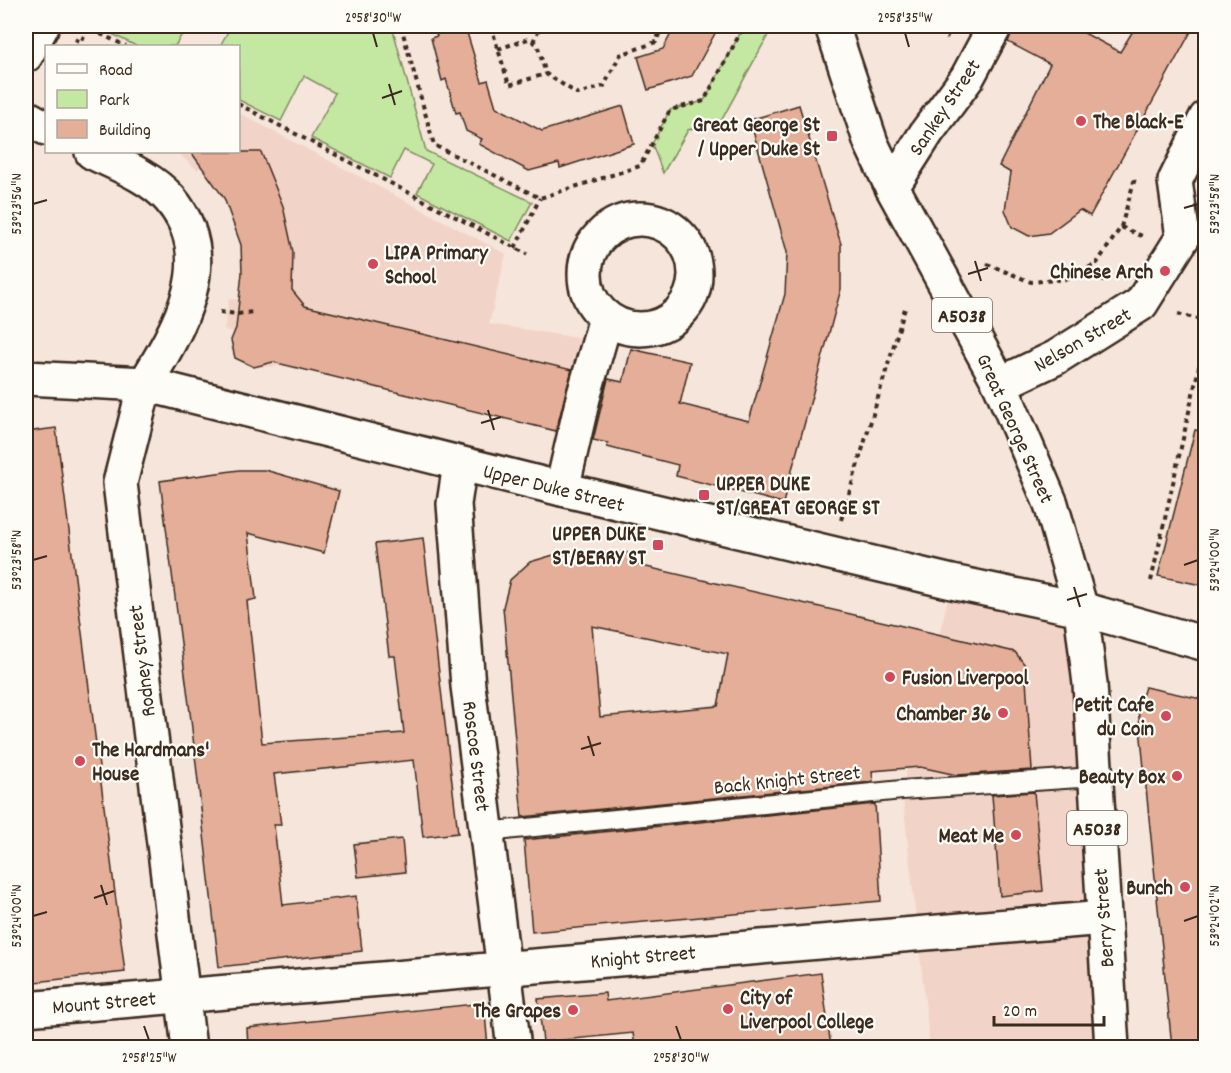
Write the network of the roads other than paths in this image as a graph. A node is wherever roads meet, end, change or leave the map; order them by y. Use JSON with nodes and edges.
{"nodes":[{"id":1,"x":42,"y":26,"type":"edge"},
{"id":2,"x":832,"y":26,"type":"edge"},
{"id":3,"x":995,"y":26,"type":"edge"},
{"id":4,"x":26,"y":55,"type":"edge"},
{"id":5,"x":26,"y":117,"type":"edge"},
{"id":6,"x":1206,"y":118,"type":"edge"},
{"id":7,"x":45,"y":127,"type":"edge"},
{"id":8,"x":94,"y":153,"type":"edge"},
{"id":9,"x":892,"y":186,"type":"junction"},
{"id":10,"x":606,"y":318,"type":"dead end"},
{"id":11,"x":26,"y":378,"type":"edge"},
{"id":12,"x":145,"y":384,"type":"junction"},
{"id":13,"x":1000,"y":384,"type":"junction"},
{"id":14,"x":460,"y":464,"type":"junction"},
{"id":15,"x":561,"y":489,"type":"junction"},
{"id":16,"x":1081,"y":609,"type":"junction"},
{"id":17,"x":1206,"y":644,"type":"edge"},
{"id":18,"x":1094,"y":777,"type":"junction"},
{"id":19,"x":486,"y":832,"type":"junction"},
{"id":20,"x":1104,"y":918,"type":"junction"},
{"id":21,"x":505,"y":968,"type":"junction"},
{"id":22,"x":182,"y":994,"type":"junction"},
{"id":23,"x":26,"y":1009,"type":"edge"},
{"id":24,"x":189,"y":1047,"type":"edge"},
{"id":25,"x":514,"y":1047,"type":"edge"},
{"id":26,"x":1112,"y":1047,"type":"edge"}],
"edges":[{"from":1,"to":4,"type":"street"},
{"from":2,"to":9,"type":"street","name":"Great George Street","number":"A5038"},
{"from":3,"to":9,"type":"street","name":"Sankey Street"},
{"from":5,"to":7,"type":"street"},
{"from":6,"to":13,"type":"street","name":"Nelson Street"},
{"from":8,"to":12,"type":"street","name":"Rodney Street"},
{"from":9,"to":13,"type":"street","name":"Great George Street","number":"A5038"},
{"from":10,"to":15,"type":"street"},
{"from":11,"to":12,"type":"street","name":"Upper Duke Street"},
{"from":12,"to":14,"type":"street","name":"Upper Duke Street"},
{"from":12,"to":22,"type":"street","name":"Rodney Street"},
{"from":13,"to":16,"type":"street","name":"Great George Street","number":"A5038"},
{"from":14,"to":15,"type":"street","name":"Upper Duke Street"},
{"from":14,"to":19,"type":"street","name":"Roscoe Street"},
{"from":15,"to":16,"type":"street","name":"Upper Duke Street"},
{"from":16,"to":17,"type":"street","name":"Upper Duke Street"},
{"from":16,"to":18,"type":"street","name":"Berry Street","number":"A5038"},
{"from":18,"to":19,"type":"lane","name":"Back Knight Street"},
{"from":18,"to":20,"type":"street","name":"Berry Street","number":"A5038"},
{"from":19,"to":21,"type":"street","name":"Roscoe Street"},
{"from":20,"to":21,"type":"street","name":"Knight Street"},
{"from":20,"to":26,"type":"street","name":"Berry Street","number":"A5038"},
{"from":21,"to":22,"type":"street","name":"Knight Street"},
{"from":21,"to":25,"type":"street","name":"Roscoe Street"},
{"from":22,"to":23,"type":"street","name":"Mount Street"},
{"from":22,"to":24,"type":"street","name":"Rodney Street"}]}
